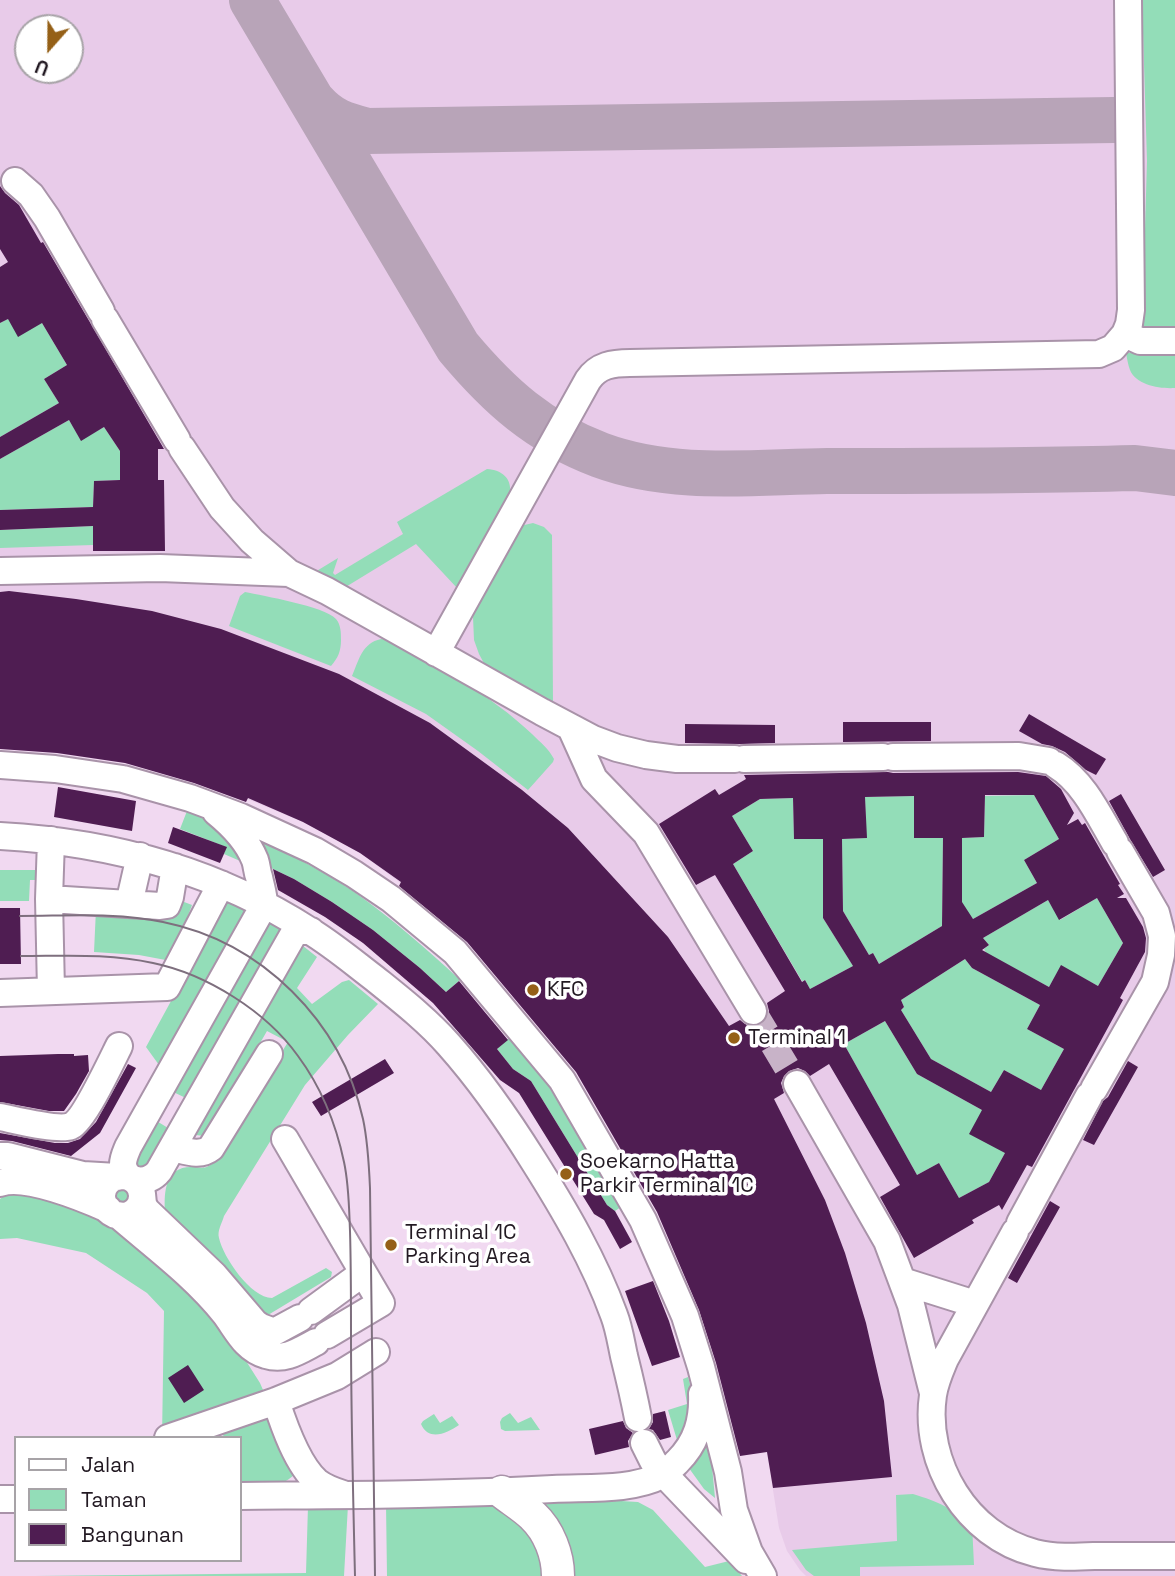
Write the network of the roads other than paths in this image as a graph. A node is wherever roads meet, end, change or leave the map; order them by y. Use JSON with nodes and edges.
{"nodes":[{"id":1,"x":1128,"y":0,"type":"edge"},
{"id":2,"x":8,"y":177,"type":"edge"},
{"id":3,"x":1125,"y":334,"type":"junction"},
{"id":4,"x":1175,"y":341,"type":"edge"},
{"id":5,"x":0,"y":571,"type":"edge"},
{"id":6,"x":289,"y":573,"type":"junction"},
{"id":7,"x":436,"y":653,"type":"junction"},
{"id":8,"x":571,"y":728,"type":"junction"},
{"id":9,"x":0,"y":765,"type":"edge"},
{"id":10,"x":190,"y":798,"type":"junction"},
{"id":11,"x":0,"y":836,"type":"edge"},
{"id":12,"x":51,"y":840,"type":"junction"},
{"id":13,"x":140,"y":856,"type":"junction"},
{"id":14,"x":176,"y":867,"type":"junction"},
{"id":15,"x":221,"y":884,"type":"junction"},
{"id":16,"x":49,"y":899,"type":"junction"},
{"id":17,"x":128,"y":904,"type":"junction"},
{"id":18,"x":264,"y":905,"type":"junction"},
{"id":19,"x":311,"y":931,"type":"junction"},
{"id":20,"x":51,"y":991,"type":"junction"},
{"id":21,"x":0,"y":993,"type":"edge"},
{"id":22,"x":753,"y":1011,"type":"tunnel mouth"},
{"id":23,"x":119,"y":1046,"type":"dead end"},
{"id":24,"x":269,"y":1054,"type":"dead end"},
{"id":25,"x":797,"y":1084,"type":"tunnel mouth"},
{"id":26,"x":153,"y":1103,"type":"junction"},
{"id":27,"x":0,"y":1117,"type":"edge"},
{"id":28,"x":182,"y":1131,"type":"junction"},
{"id":29,"x":285,"y":1139,"type":"dead end"},
{"id":30,"x":0,"y":1156,"type":"edge"},
{"id":31,"x":0,"y":1183,"type":"edge"},
{"id":32,"x":130,"y":1183,"type":"junction"},
{"id":33,"x":113,"y":1212,"type":"junction"},
{"id":34,"x":363,"y":1273,"type":"junction"},
{"id":35,"x":902,"y":1281,"type":"junction"},
{"id":36,"x":975,"y":1304,"type":"junction"},
{"id":37,"x":376,"y":1352,"type":"dead end"},
{"id":38,"x":701,"y":1367,"type":"junction"},
{"id":39,"x":933,"y":1395,"type":"junction"},
{"id":40,"x":276,"y":1401,"type":"junction"},
{"id":41,"x":174,"y":1436,"type":"edge"},
{"id":42,"x":664,"y":1474,"type":"junction"},
{"id":43,"x":502,"y":1492,"type":"junction"},
{"id":44,"x":344,"y":1495,"type":"junction"},
{"id":45,"x":242,"y":1496,"type":"edge"},
{"id":46,"x":1175,"y":1556,"type":"edge"},
{"id":47,"x":558,"y":1573,"type":"edge"},
{"id":48,"x":762,"y":1576,"type":"edge"}],
"edges":[{"from":1,"to":3,"type":"street"},
{"from":2,"to":6,"type":"street"},
{"from":3,"to":4,"type":"street"},
{"from":3,"to":7,"type":"street"},
{"from":5,"to":6,"type":"street"},
{"from":6,"to":7,"type":"street"},
{"from":7,"to":8,"type":"street"},
{"from":8,"to":22,"type":"street"},
{"from":8,"to":36,"type":"street"},
{"from":9,"to":10,"type":"street"},
{"from":10,"to":18,"type":"street"},
{"from":10,"to":38,"type":"street"},
{"from":11,"to":12,"type":"street"},
{"from":12,"to":13,"type":"street"},
{"from":12,"to":16,"type":"street"},
{"from":13,"to":14,"type":"street"},
{"from":13,"to":17,"type":"street"},
{"from":14,"to":15,"type":"street"},
{"from":14,"to":17,"type":"street"},
{"from":15,"to":18,"type":"street"},
{"from":15,"to":20,"type":"street"},
{"from":16,"to":17,"type":"street"},
{"from":16,"to":20,"type":"street"},
{"from":18,"to":19,"type":"street"},
{"from":18,"to":26,"type":"street"},
{"from":19,"to":28,"type":"street"},
{"from":19,"to":42,"type":"street"},
{"from":20,"to":21,"type":"street"},
{"from":23,"to":27,"type":"street"},
{"from":24,"to":28,"type":"street"},
{"from":25,"to":35,"type":"street"},
{"from":26,"to":28,"type":"street"},
{"from":26,"to":32,"type":"street"},
{"from":28,"to":32,"type":"street"},
{"from":29,"to":34,"type":"street"},
{"from":30,"to":32,"type":"street"},
{"from":31,"to":33,"type":"street"},
{"from":32,"to":33,"type":"street"},
{"from":32,"to":34,"type":"street"},
{"from":33,"to":34,"type":"street"},
{"from":35,"to":36,"type":"street"},
{"from":35,"to":39,"type":"street"},
{"from":36,"to":39,"type":"street"},
{"from":37,"to":40,"type":"street"},
{"from":38,"to":42,"type":"street"},
{"from":38,"to":48,"type":"street"},
{"from":39,"to":46,"type":"street"},
{"from":40,"to":41,"type":"street"},
{"from":40,"to":44,"type":"street"},
{"from":42,"to":43,"type":"street"},
{"from":42,"to":48,"type":"street"},
{"from":43,"to":44,"type":"street"},
{"from":43,"to":47,"type":"main road"},
{"from":44,"to":45,"type":"street"}]}
